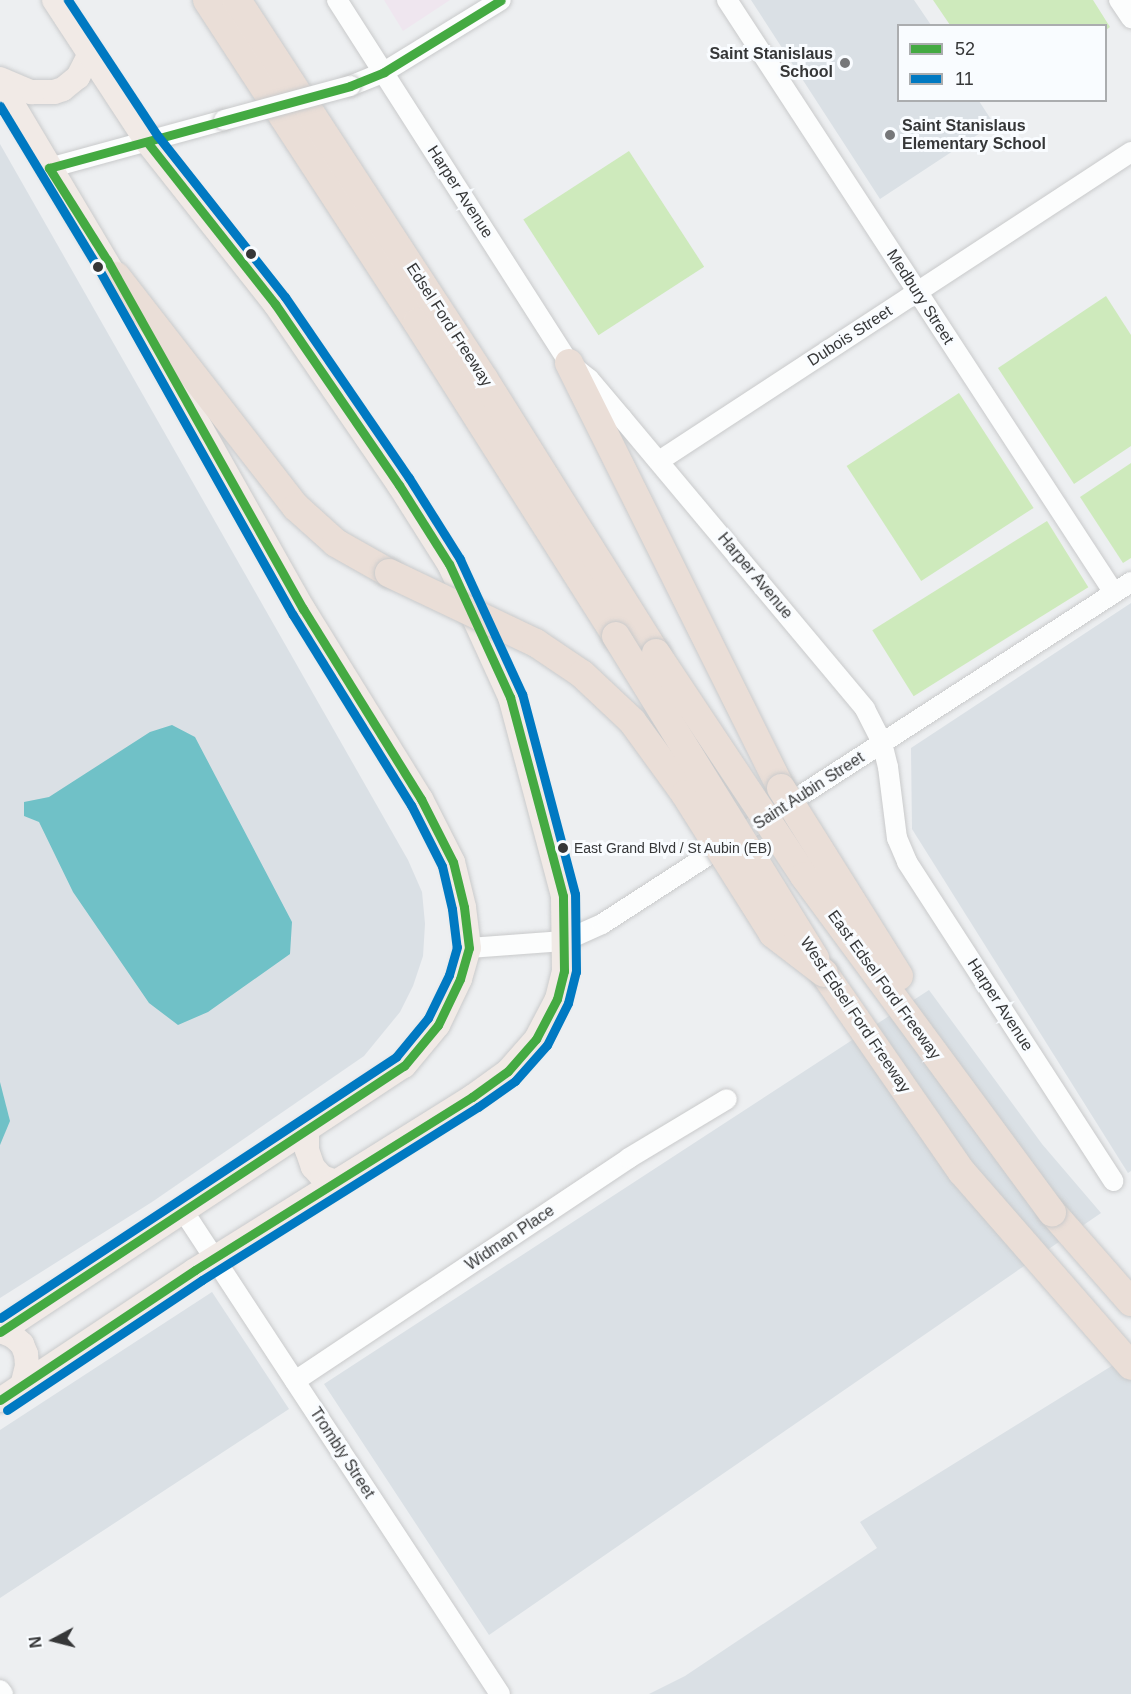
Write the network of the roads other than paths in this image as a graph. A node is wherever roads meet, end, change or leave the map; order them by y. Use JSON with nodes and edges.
{"nodes":[{"id":1,"x":54,"y":0,"type":"edge"},
{"id":2,"x":207,"y":0,"type":"edge"},
{"id":3,"x":237,"y":0,"type":"edge"},
{"id":4,"x":337,"y":0,"type":"edge"},
{"id":5,"x":501,"y":0,"type":"edge"},
{"id":6,"x":727,"y":0,"type":"edge"},
{"id":7,"x":1119,"y":0,"type":"edge"},
{"id":8,"x":1131,"y":18,"type":"edge"},
{"id":9,"x":89,"y":55,"type":"junction"},
{"id":10,"x":384,"y":72,"type":"junction"},
{"id":11,"x":0,"y":81,"type":"edge"},
{"id":12,"x":147,"y":142,"type":"junction"},
{"id":13,"x":1131,"y":152,"type":"edge"},
{"id":14,"x":49,"y":168,"type":"junction"},
{"id":15,"x":116,"y":276,"type":"junction"},
{"id":16,"x":918,"y":292,"type":"junction"},
{"id":17,"x":569,"y":363,"type":"junction"},
{"id":18,"x":659,"y":461,"type":"junction"},
{"id":19,"x":1131,"y":582,"type":"edge"},
{"id":20,"x":1114,"y":593,"type":"junction"},
{"id":21,"x":616,"y":636,"type":"joint"},
{"id":22,"x":657,"y":653,"type":"joint"},
{"id":23,"x":882,"y":743,"type":"junction"},
{"id":24,"x":564,"y":941,"type":"junction"},
{"id":25,"x":469,"y":948,"type":"junction"},
{"id":26,"x":824,"y":973,"type":"junction"},
{"id":27,"x":727,"y":1099,"type":"dead end"},
{"id":28,"x":307,"y":1132,"type":"junction"},
{"id":29,"x":1113,"y":1181,"type":"dead end"},
{"id":30,"x":336,"y":1182,"type":"junction"},
{"id":31,"x":184,"y":1212,"type":"junction"},
{"id":32,"x":1052,"y":1212,"type":"junction"},
{"id":33,"x":215,"y":1259,"type":"junction"},
{"id":34,"x":1131,"y":1302,"type":"edge"},
{"id":35,"x":1,"y":1332,"type":"edge"},
{"id":36,"x":1131,"y":1366,"type":"edge"},
{"id":37,"x":295,"y":1381,"type":"junction"},
{"id":38,"x":22,"y":1386,"type":"junction"},
{"id":39,"x":0,"y":1400,"type":"edge"},
{"id":40,"x":0,"y":1690,"type":"edge"},
{"id":41,"x":3,"y":1694,"type":"edge"},
{"id":42,"x":500,"y":1694,"type":"edge"}],
"edges":[{"from":1,"to":9,"type":"main road"},
{"from":2,"to":21,"type":"highway","name":"Edsel Ford Freeway"},
{"from":3,"to":22,"type":"highway","name":"Edsel Ford Freeway"},
{"from":4,"to":10,"type":"street","name":"Harper Avenue"},
{"from":5,"to":10,"type":"street"},
{"from":6,"to":16,"type":"street","name":"Medbury Street"},
{"from":7,"to":8,"type":"street"},
{"from":9,"to":11,"type":"main road"},
{"from":9,"to":12,"type":"main road"},
{"from":10,"to":12,"type":"street","bridge":true},
{"from":10,"to":17,"type":"street","name":"Harper Avenue"},
{"from":11,"to":14,"type":"main road"},
{"from":12,"to":14,"type":"street"},
{"from":12,"to":24,"type":"main road"},
{"from":13,"to":16,"type":"street","name":"Dubois Street"},
{"from":14,"to":15,"type":"main road"},
{"from":15,"to":25,"type":"main road"},
{"from":15,"to":26,"type":"highway","bridge":true},
{"from":16,"to":18,"type":"street","name":"Dubois Street"},
{"from":16,"to":20,"type":"street","name":"Medbury Street"},
{"from":17,"to":18,"type":"street","name":"Harper Avenue"},
{"from":17,"to":32,"type":"highway","bridge":true},
{"from":18,"to":23,"type":"street","name":"Harper Avenue"},
{"from":19,"to":20,"type":"street","name":"Saint Aubin Street"},
{"from":20,"to":23,"type":"street","name":"Saint Aubin Street"},
{"from":21,"to":26,"type":"highway","name":"West Edsel Ford Freeway","bridge":true},
{"from":22,"to":32,"type":"highway","name":"East Edsel Ford Freeway","bridge":true},
{"from":23,"to":24,"type":"street","name":"Saint Aubin Street"},
{"from":23,"to":29,"type":"street","name":"Harper Avenue"},
{"from":24,"to":25,"type":"street","name":"Saint Aubin Street"},
{"from":24,"to":30,"type":"main road"},
{"from":25,"to":28,"type":"main road"},
{"from":26,"to":36,"type":"highway","name":"West Edsel Ford Freeway"},
{"from":27,"to":37,"type":"street","name":"Widman Place"},
{"from":28,"to":30,"type":"main road"},
{"from":28,"to":31,"type":"main road"},
{"from":30,"to":33,"type":"main road"},
{"from":31,"to":33,"type":"street","name":"Trombly Street"},
{"from":31,"to":35,"type":"main road"},
{"from":32,"to":34,"type":"highway","name":"East Edsel Ford Freeway"},
{"from":33,"to":37,"type":"street","name":"Trombly Street"},
{"from":33,"to":38,"type":"main road"},
{"from":35,"to":38,"type":"main road"},
{"from":37,"to":42,"type":"street","name":"Trombly Street"},
{"from":38,"to":39,"type":"main road"},
{"from":40,"to":41,"type":"street"}]}
